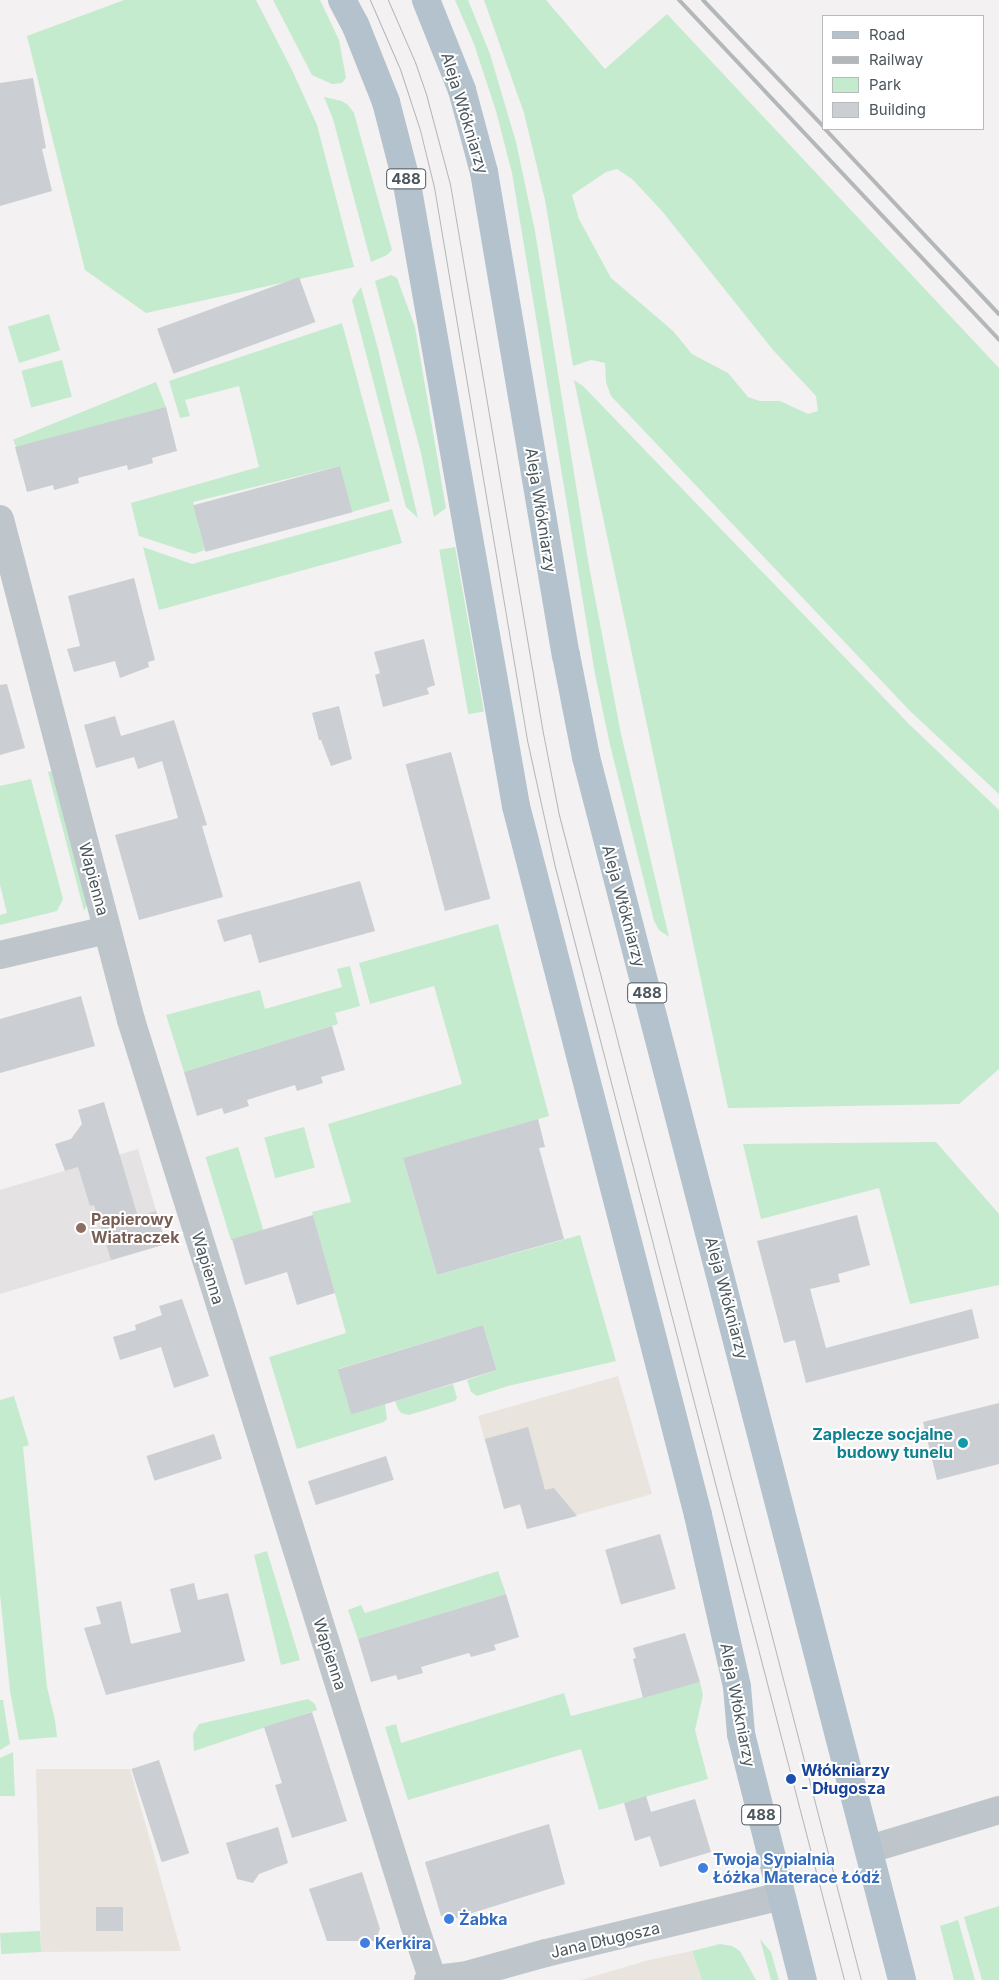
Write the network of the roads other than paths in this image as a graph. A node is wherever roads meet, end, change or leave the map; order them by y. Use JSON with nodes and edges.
{"nodes":[{"id":1,"x":342,"y":0,"type":"edge"},
{"id":2,"x":426,"y":0,"type":"edge"},
{"id":3,"x":0,"y":519,"type":"edge"},
{"id":4,"x":107,"y":930,"type":"junction"},
{"id":5,"x":0,"y":955,"type":"edge"},
{"id":6,"x":999,"y":1810,"type":"edge"},
{"id":7,"x":870,"y":1848,"type":"junction"},
{"id":8,"x":782,"y":1896,"type":"junction"},
{"id":9,"x":428,"y":1980,"type":"edge"},
{"id":10,"x":433,"y":1980,"type":"edge"},
{"id":11,"x":803,"y":1980,"type":"edge"},
{"id":12,"x":902,"y":1980,"type":"edge"}],
"edges":[{"from":1,"to":8,"type":"main road","name":"Aleja Włókniarzy","number":"488"},
{"from":2,"to":7,"type":"main road","name":"Aleja Włókniarzy","number":"488"},
{"from":3,"to":4,"type":"street","name":"Wapienna"},
{"from":4,"to":5,"type":"street"},
{"from":4,"to":10,"type":"street","name":"Wapienna"},
{"from":6,"to":7,"type":"street"},
{"from":7,"to":12,"type":"main road","name":"Aleja Włókniarzy","number":"488"},
{"from":8,"to":10,"type":"street","name":"Jana Długosza"},
{"from":8,"to":11,"type":"main road","name":"Aleja Włókniarzy","number":"488"},
{"from":9,"to":10,"type":"street","name":"Jana Długosza"}]}
